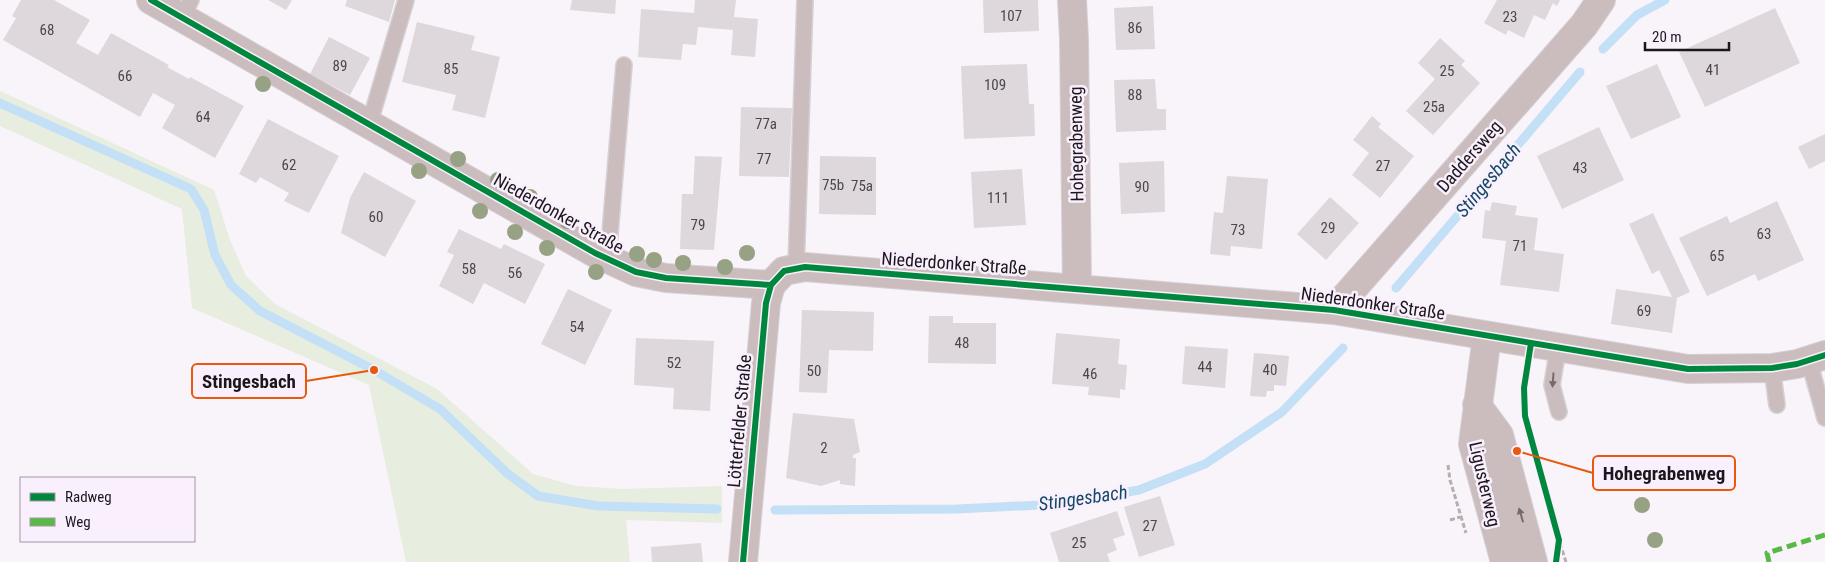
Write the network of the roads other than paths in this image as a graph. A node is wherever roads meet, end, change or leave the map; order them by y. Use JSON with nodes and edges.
{"nodes":[{"id":1,"x":151,"y":0,"type":"edge"},
{"id":2,"x":406,"y":0,"type":"edge"},
{"id":3,"x":805,"y":0,"type":"edge"},
{"id":4,"x":1072,"y":0,"type":"edge"},
{"id":5,"x":1601,"y":0,"type":"edge"},
{"id":6,"x":186,"y":9,"type":"edge"},
{"id":7,"x":624,"y":64,"type":"dead end"},
{"id":8,"x":369,"y":125,"type":"junction"},
{"id":9,"x":608,"y":258,"type":"junction"},
{"id":10,"x":796,"y":269,"type":"junction"},
{"id":11,"x":771,"y":284,"type":"junction"},
{"id":12,"x":1077,"y":288,"type":"junction"},
{"id":13,"x":1334,"y":310,"type":"junction"},
{"id":14,"x":1487,"y":336,"type":"junction"},
{"id":15,"x":1558,"y":348,"type":"junction"},
{"id":16,"x":1817,"y":358,"type":"edge"},
{"id":17,"x":1772,"y":368,"type":"junction"},
{"id":18,"x":1477,"y":405,"type":"junction"},
{"id":19,"x":1777,"y":405,"type":"dead end"},
{"id":20,"x":1559,"y":412,"type":"dead end"},
{"id":21,"x":1825,"y":418,"type":"edge"},
{"id":22,"x":744,"y":550,"type":"edge"},
{"id":23,"x":1505,"y":562,"type":"edge"},
{"id":24,"x":1533,"y":562,"type":"edge"}],
"edges":[{"from":1,"to":6,"type":"street","name":"Niederdonker Straße"},
{"from":2,"to":8,"type":"lane"},
{"from":3,"to":10,"type":"lane"},
{"from":4,"to":12,"type":"street","name":"Hohegrabenweg"},
{"from":5,"to":13,"type":"street","name":"Daddersweg"},
{"from":6,"to":8,"type":"street","name":"Niederdonker Straße"},
{"from":7,"to":9,"type":"lane"},
{"from":8,"to":9,"type":"street","name":"Niederdonker Straße"},
{"from":9,"to":11,"type":"street","name":"Niederdonker Straße"},
{"from":10,"to":11,"type":"street","name":"Niederdonker Straße"},
{"from":10,"to":12,"type":"street","name":"Niederdonker Straße"},
{"from":11,"to":22,"type":"street","name":"Lötterfelder Straße"},
{"from":12,"to":13,"type":"street","name":"Niederdonker Straße"},
{"from":13,"to":14,"type":"street","name":"Niederdonker Straße"},
{"from":14,"to":15,"type":"street","name":"Niederdonker Straße"},
{"from":14,"to":18,"type":"street","name":"Ligusterweg"},
{"from":15,"to":17,"type":"street","name":"Niederdonker Straße"},
{"from":15,"to":20,"type":"lane","one_way":true},
{"from":16,"to":17,"type":"street","name":"Niederdonker Straße"},
{"from":16,"to":21,"type":"lane"},
{"from":17,"to":19,"type":"lane"},
{"from":18,"to":23,"type":"street","name":"Ligusterweg"},
{"from":24,"to":18,"type":"street","name":"Ligusterweg","one_way":true}]}
